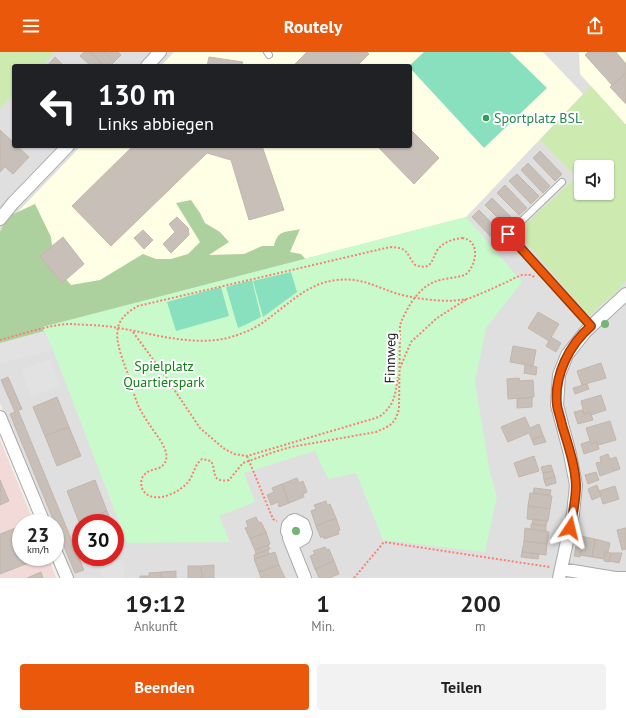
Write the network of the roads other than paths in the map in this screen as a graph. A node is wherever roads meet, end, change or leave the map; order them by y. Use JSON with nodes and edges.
{"nodes":[{"id":1,"x":160,"y":52,"type":"edge"},
{"id":2,"x":149,"y":64,"type":"edge"},
{"id":3,"x":66,"y":148,"type":"edge"},
{"id":4,"x":562,"y":182,"type":"dead end"},
{"id":5,"x":0,"y":218,"type":"edge"},
{"id":6,"x":626,"y":294,"type":"edge"},
{"id":7,"x":591,"y":326,"type":"junction"},
{"id":8,"x":0,"y":417,"type":"edge"},
{"id":9,"x":40,"y":514,"type":"edge"},
{"id":10,"x":288,"y":532,"type":"road end"},
{"id":11,"x":62,"y":566,"type":"edge"},
{"id":12,"x":560,"y":574,"type":"edge"},
{"id":13,"x":67,"y":578,"type":"edge"},
{"id":14,"x":305,"y":578,"type":"edge"},
{"id":15,"x":625,"y":578,"type":"edge"}],
"edges":[{"from":1,"to":2,"type":"street"},
{"from":3,"to":5,"type":"street"},
{"from":4,"to":7,"type":"lane"},
{"from":6,"to":7,"type":"street"},
{"from":7,"to":12,"type":"street"},
{"from":8,"to":9,"type":"street"},
{"from":10,"to":14,"type":"street"},
{"from":11,"to":13,"type":"street"},
{"from":12,"to":15,"type":"street"}]}
